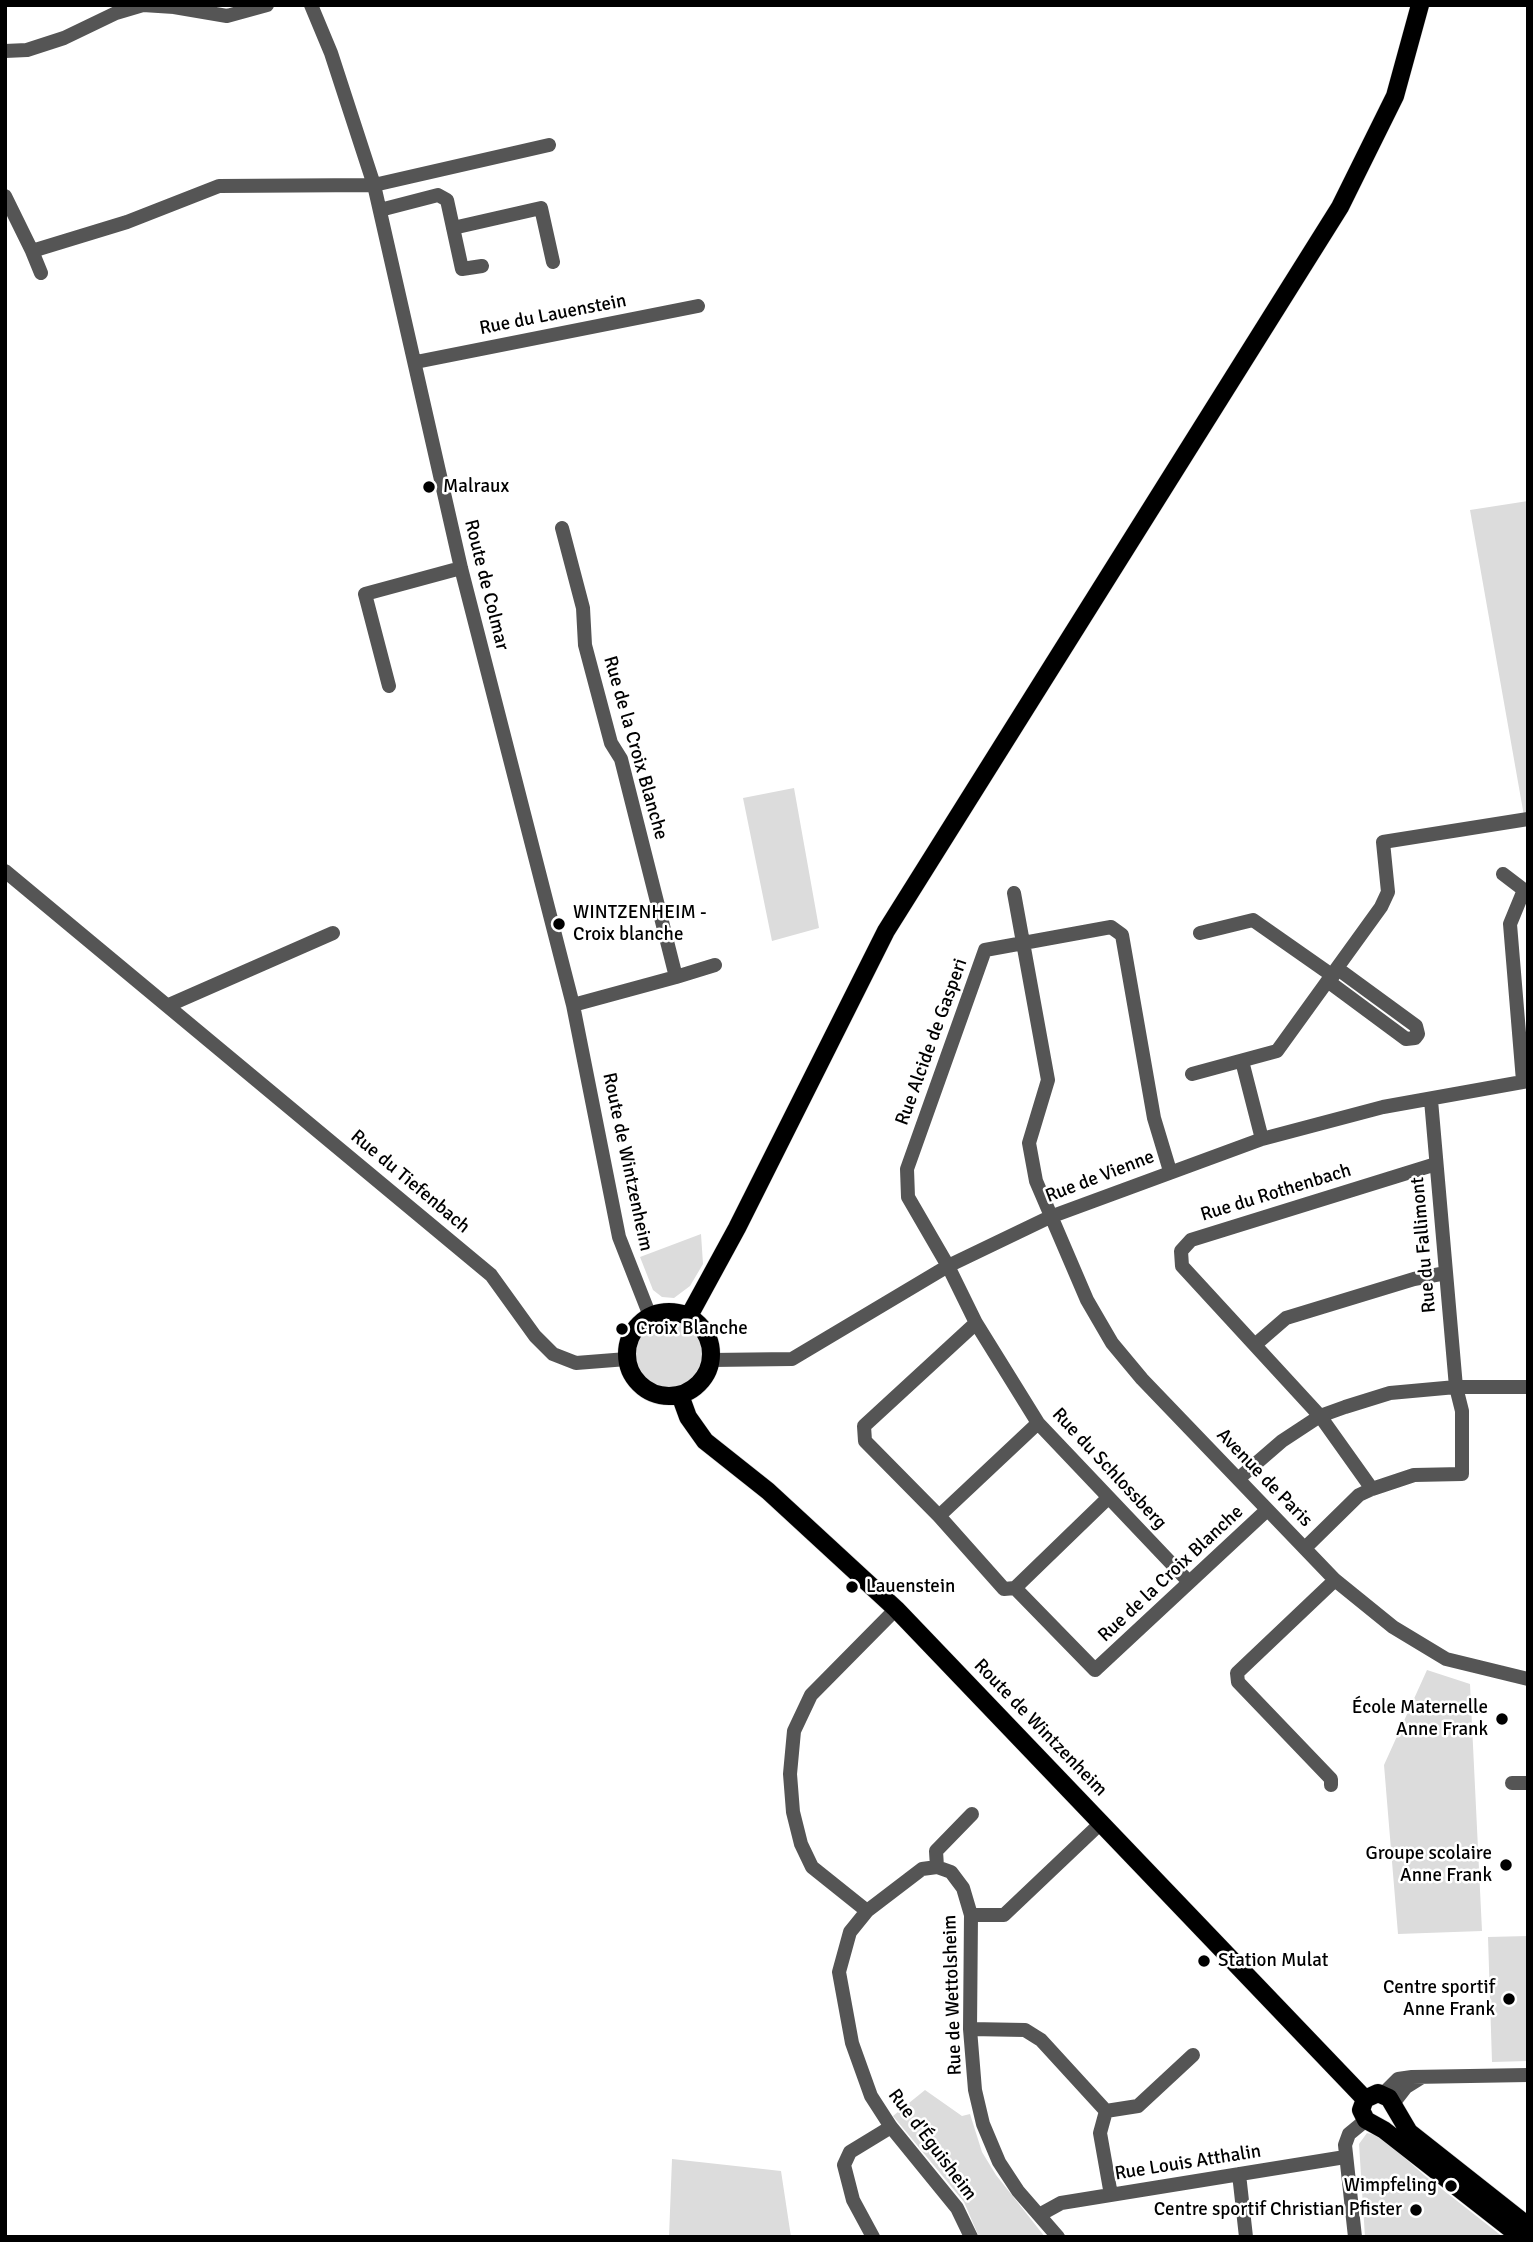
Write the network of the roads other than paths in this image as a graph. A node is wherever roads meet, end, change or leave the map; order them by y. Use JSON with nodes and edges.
{"nodes":[{"id":1,"x":267,"y":5,"type":"edge"},
{"id":2,"x":311,"y":5,"type":"edge"},
{"id":3,"x":1420,"y":5,"type":"edge"},
{"id":4,"x":5,"y":51,"type":"edge"},
{"id":5,"x":549,"y":145,"type":"dead end"},
{"id":6,"x":374,"y":185,"type":"junction"},
{"id":7,"x":5,"y":196,"type":"edge"},
{"id":8,"x":380,"y":210,"type":"junction"},
{"id":9,"x":453,"y":228,"type":"junction"},
{"id":10,"x":32,"y":251,"type":"junction"},
{"id":11,"x":553,"y":262,"type":"dead end"},
{"id":12,"x":482,"y":266,"type":"dead end"},
{"id":13,"x":41,"y":273,"type":"dead end"},
{"id":14,"x":698,"y":306,"type":"dead end"},
{"id":15,"x":416,"y":362,"type":"junction"},
{"id":16,"x":562,"y":528,"type":"dead end"},
{"id":17,"x":461,"y":568,"type":"junction"},
{"id":18,"x":389,"y":686,"type":"dead end"},
{"id":19,"x":1528,"y":819,"type":"edge"},
{"id":20,"x":5,"y":872,"type":"edge"},
{"id":21,"x":1503,"y":874,"type":"dead end"},
{"id":22,"x":1526,"y":891,"type":"edge"},
{"id":23,"x":1014,"y":893,"type":"dead end"},
{"id":24,"x":333,"y":933,"type":"dead end"},
{"id":25,"x":1200,"y":933,"type":"dead end"},
{"id":26,"x":1022,"y":943,"type":"junction"},
{"id":27,"x":715,"y":965,"type":"dead end"},
{"id":28,"x":1334,"y":976,"type":"junction"},
{"id":29,"x":676,"y":977,"type":"junction"},
{"id":30,"x":169,"y":1005,"type":"junction"},
{"id":31,"x":574,"y":1010,"type":"junction"},
{"id":32,"x":1242,"y":1061,"type":"junction"},
{"id":33,"x":1192,"y":1074,"type":"dead end"},
{"id":34,"x":1525,"y":1081,"type":"edge"},
{"id":35,"x":1431,"y":1100,"type":"junction"},
{"id":36,"x":1262,"y":1139,"type":"junction"},
{"id":37,"x":1436,"y":1164,"type":"junction"},
{"id":38,"x":1170,"y":1171,"type":"junction"},
{"id":39,"x":1050,"y":1217,"type":"junction"},
{"id":40,"x":948,"y":1266,"type":"junction"},
{"id":41,"x":1446,"y":1273,"type":"junction"},
{"id":42,"x":650,"y":1316,"type":"junction"},
{"id":43,"x":689,"y":1316,"type":"junction"},
{"id":44,"x":976,"y":1323,"type":"junction"},
{"id":45,"x":1256,"y":1344,"type":"junction"},
{"id":46,"x":626,"y":1359,"type":"junction"},
{"id":47,"x":711,"y":1360,"type":"junction"},
{"id":48,"x":1456,"y":1387,"type":"junction"},
{"id":49,"x":1528,"y":1387,"type":"edge"},
{"id":50,"x":680,"y":1395,"type":"junction"},
{"id":51,"x":1320,"y":1416,"type":"junction"},
{"id":52,"x":1038,"y":1423,"type":"junction"},
{"id":53,"x":1238,"y":1479,"type":"junction"},
{"id":54,"x":1372,"y":1489,"type":"junction"},
{"id":55,"x":1108,"y":1498,"type":"junction"},
{"id":56,"x":1267,"y":1510,"type":"junction"},
{"id":57,"x":939,"y":1516,"type":"junction"},
{"id":58,"x":1305,"y":1548,"type":"junction"},
{"id":59,"x":1335,"y":1580,"type":"junction"},
{"id":60,"x":1189,"y":1582,"type":"junction"},
{"id":61,"x":1015,"y":1588,"type":"junction"},
{"id":62,"x":897,"y":1609,"type":"junction"},
{"id":63,"x":1528,"y":1679,"type":"edge"},
{"id":64,"x":1511,"y":1783,"type":"dead end"},
{"id":65,"x":1528,"y":1783,"type":"edge"},
{"id":66,"x":1331,"y":1785,"type":"dead end"},
{"id":67,"x":972,"y":1814,"type":"dead end"},
{"id":68,"x":1102,"y":1822,"type":"junction"},
{"id":69,"x":937,"y":1867,"type":"junction"},
{"id":70,"x":867,"y":1911,"type":"junction"},
{"id":71,"x":971,"y":1914,"type":"junction"},
{"id":72,"x":970,"y":2029,"type":"junction"},
{"id":73,"x":1193,"y":2055,"type":"dead end"},
{"id":74,"x":1528,"y":2075,"type":"edge"},
{"id":75,"x":1365,"y":2099,"type":"junction"},
{"id":76,"x":1387,"y":2099,"type":"junction"},
{"id":77,"x":1106,"y":2111,"type":"junction"},
{"id":78,"x":1369,"y":2121,"type":"junction"},
{"id":79,"x":891,"y":2127,"type":"junction"},
{"id":80,"x":1345,"y":2157,"type":"junction"},
{"id":81,"x":1239,"y":2174,"type":"junction"},
{"id":82,"x":1111,"y":2195,"type":"junction"},
{"id":83,"x":1041,"y":2214,"type":"junction"},
{"id":84,"x":1528,"y":2226,"type":"edge"},
{"id":85,"x":873,"y":2237,"type":"edge"},
{"id":86,"x":971,"y":2237,"type":"edge"},
{"id":87,"x":1058,"y":2237,"type":"edge"},
{"id":88,"x":1246,"y":2237,"type":"edge"},
{"id":89,"x":1355,"y":2237,"type":"edge"},
{"id":90,"x":1521,"y":2237,"type":"edge"}],
"edges":[{"from":1,"to":4,"type":"street"},
{"from":2,"to":6,"type":"street","name":"Route de Colmar"},
{"from":3,"to":43,"type":"main road"},
{"from":5,"to":6,"type":"street"},
{"from":6,"to":8,"type":"street","name":"Route de Colmar"},
{"from":6,"to":10,"type":"street"},
{"from":7,"to":10,"type":"street"},
{"from":8,"to":9,"type":"street"},
{"from":8,"to":15,"type":"street","name":"Route de Colmar"},
{"from":9,"to":11,"type":"street"},
{"from":9,"to":12,"type":"street"},
{"from":10,"to":13,"type":"street"},
{"from":14,"to":15,"type":"street","name":"Rue du Lauenstein"},
{"from":15,"to":17,"type":"street","name":"Route de Colmar"},
{"from":16,"to":29,"type":"street","name":"Rue de la Croix Blanche"},
{"from":17,"to":18,"type":"street"},
{"from":17,"to":31,"type":"street","name":"Route de Colmar"},
{"from":19,"to":28,"type":"street"},
{"from":20,"to":30,"type":"street","name":"Rue du Tiefenbach"},
{"from":21,"to":22,"type":"street"},
{"from":22,"to":34,"type":"street"},
{"from":23,"to":26,"type":"street","name":"Avenue de Paris"},
{"from":24,"to":30,"type":"street"},
{"from":25,"to":28,"type":"street"},
{"from":26,"to":38,"type":"street","name":"Rue Alcide de Gasperi"},
{"from":26,"to":39,"type":"street","name":"Avenue de Paris"},
{"from":26,"to":40,"type":"street","name":"Rue Alcide de Gasperi"},
{"from":27,"to":29,"type":"street"},
{"from":28,"to":28,"type":"street"},
{"from":28,"to":32,"type":"street"},
{"from":29,"to":31,"type":"street"},
{"from":30,"to":46,"type":"street","name":"Rue du Tiefenbach"},
{"from":31,"to":42,"type":"street","name":"Route de Wintzenheim"},
{"from":32,"to":33,"type":"street"},
{"from":32,"to":36,"type":"street"},
{"from":34,"to":35,"type":"street","name":"Rue de Vienne"},
{"from":35,"to":36,"type":"street","name":"Rue de Vienne"},
{"from":35,"to":37,"type":"street","name":"Rue du Fallimont"},
{"from":36,"to":38,"type":"street","name":"Rue de Vienne"},
{"from":37,"to":41,"type":"street","name":"Rue du Fallimont"},
{"from":37,"to":45,"type":"street","name":"Rue du Rothenbach"},
{"from":38,"to":39,"type":"street","name":"Rue de Vienne"},
{"from":39,"to":40,"type":"street","name":"Rue de Vienne"},
{"from":39,"to":53,"type":"street","name":"Avenue de Paris"},
{"from":40,"to":44,"type":"street","name":"Rue du Schlossberg"},
{"from":40,"to":47,"type":"street","name":"Rue de Vienne"},
{"from":41,"to":45,"type":"street"},
{"from":41,"to":48,"type":"street","name":"Rue du Fallimont"},
{"from":42,"to":43,"type":"main road"},
{"from":42,"to":46,"type":"main road"},
{"from":43,"to":47,"type":"main road"},
{"from":44,"to":52,"type":"street","name":"Rue du Schlossberg"},
{"from":44,"to":57,"type":"street","name":"Rue de la Croix Blanche"},
{"from":45,"to":51,"type":"street","name":"Rue du Rothenbach"},
{"from":46,"to":50,"type":"main road"},
{"from":47,"to":50,"type":"main road"},
{"from":48,"to":49,"type":"street"},
{"from":48,"to":51,"type":"street"},
{"from":48,"to":54,"type":"street","name":"Rue du Fallimont"},
{"from":50,"to":62,"type":"main road","name":"Route de Wintzenheim"},
{"from":51,"to":53,"type":"street"},
{"from":51,"to":54,"type":"street","name":"Rue du Rothenbach"},
{"from":52,"to":55,"type":"street","name":"Rue du Schlossberg"},
{"from":52,"to":57,"type":"street"},
{"from":53,"to":56,"type":"street","name":"Avenue de Paris"},
{"from":54,"to":58,"type":"street"},
{"from":55,"to":60,"type":"street","name":"Rue du Schlossberg"},
{"from":55,"to":61,"type":"street"},
{"from":56,"to":58,"type":"street","name":"Avenue de Paris"},
{"from":56,"to":60,"type":"street","name":"Rue de la Croix Blanche"},
{"from":57,"to":61,"type":"street","name":"Rue de la Croix Blanche"},
{"from":58,"to":59,"type":"street","name":"Avenue de Paris"},
{"from":59,"to":63,"type":"street","name":"Avenue de Paris"},
{"from":59,"to":66,"type":"street"},
{"from":60,"to":61,"type":"street","name":"Rue de la Croix Blanche"},
{"from":62,"to":68,"type":"main road","name":"Route de Wintzenheim"},
{"from":62,"to":70,"type":"street"},
{"from":64,"to":65,"type":"street"},
{"from":67,"to":69,"type":"street"},
{"from":68,"to":71,"type":"street"},
{"from":68,"to":75,"type":"main road","name":"Route de Wintzenheim"},
{"from":69,"to":70,"type":"street"},
{"from":69,"to":71,"type":"street","name":"Rue de Wettolsheim"},
{"from":70,"to":79,"type":"street","name":"Rue d'Éguisheim"},
{"from":71,"to":72,"type":"street","name":"Rue de Wettolsheim"},
{"from":72,"to":77,"type":"street"},
{"from":72,"to":83,"type":"street","name":"Rue de Wettolsheim"},
{"from":73,"to":77,"type":"street"},
{"from":74,"to":76,"type":"street"},
{"from":75,"to":76,"type":"main road"},
{"from":75,"to":78,"type":"main road"},
{"from":76,"to":78,"type":"main road"},
{"from":76,"to":84,"type":"main road"},
{"from":77,"to":82,"type":"street"},
{"from":78,"to":80,"type":"street"},
{"from":78,"to":90,"type":"main road"},
{"from":79,"to":85,"type":"street"},
{"from":79,"to":86,"type":"street","name":"Rue d'Éguisheim"},
{"from":80,"to":81,"type":"street","name":"Rue Louis Atthalin"},
{"from":80,"to":89,"type":"street"},
{"from":81,"to":82,"type":"street","name":"Rue Louis Atthalin"},
{"from":81,"to":88,"type":"street"},
{"from":82,"to":83,"type":"street","name":"Rue Louis Atthalin"},
{"from":83,"to":87,"type":"street","name":"Rue de Wettolsheim"}]}
